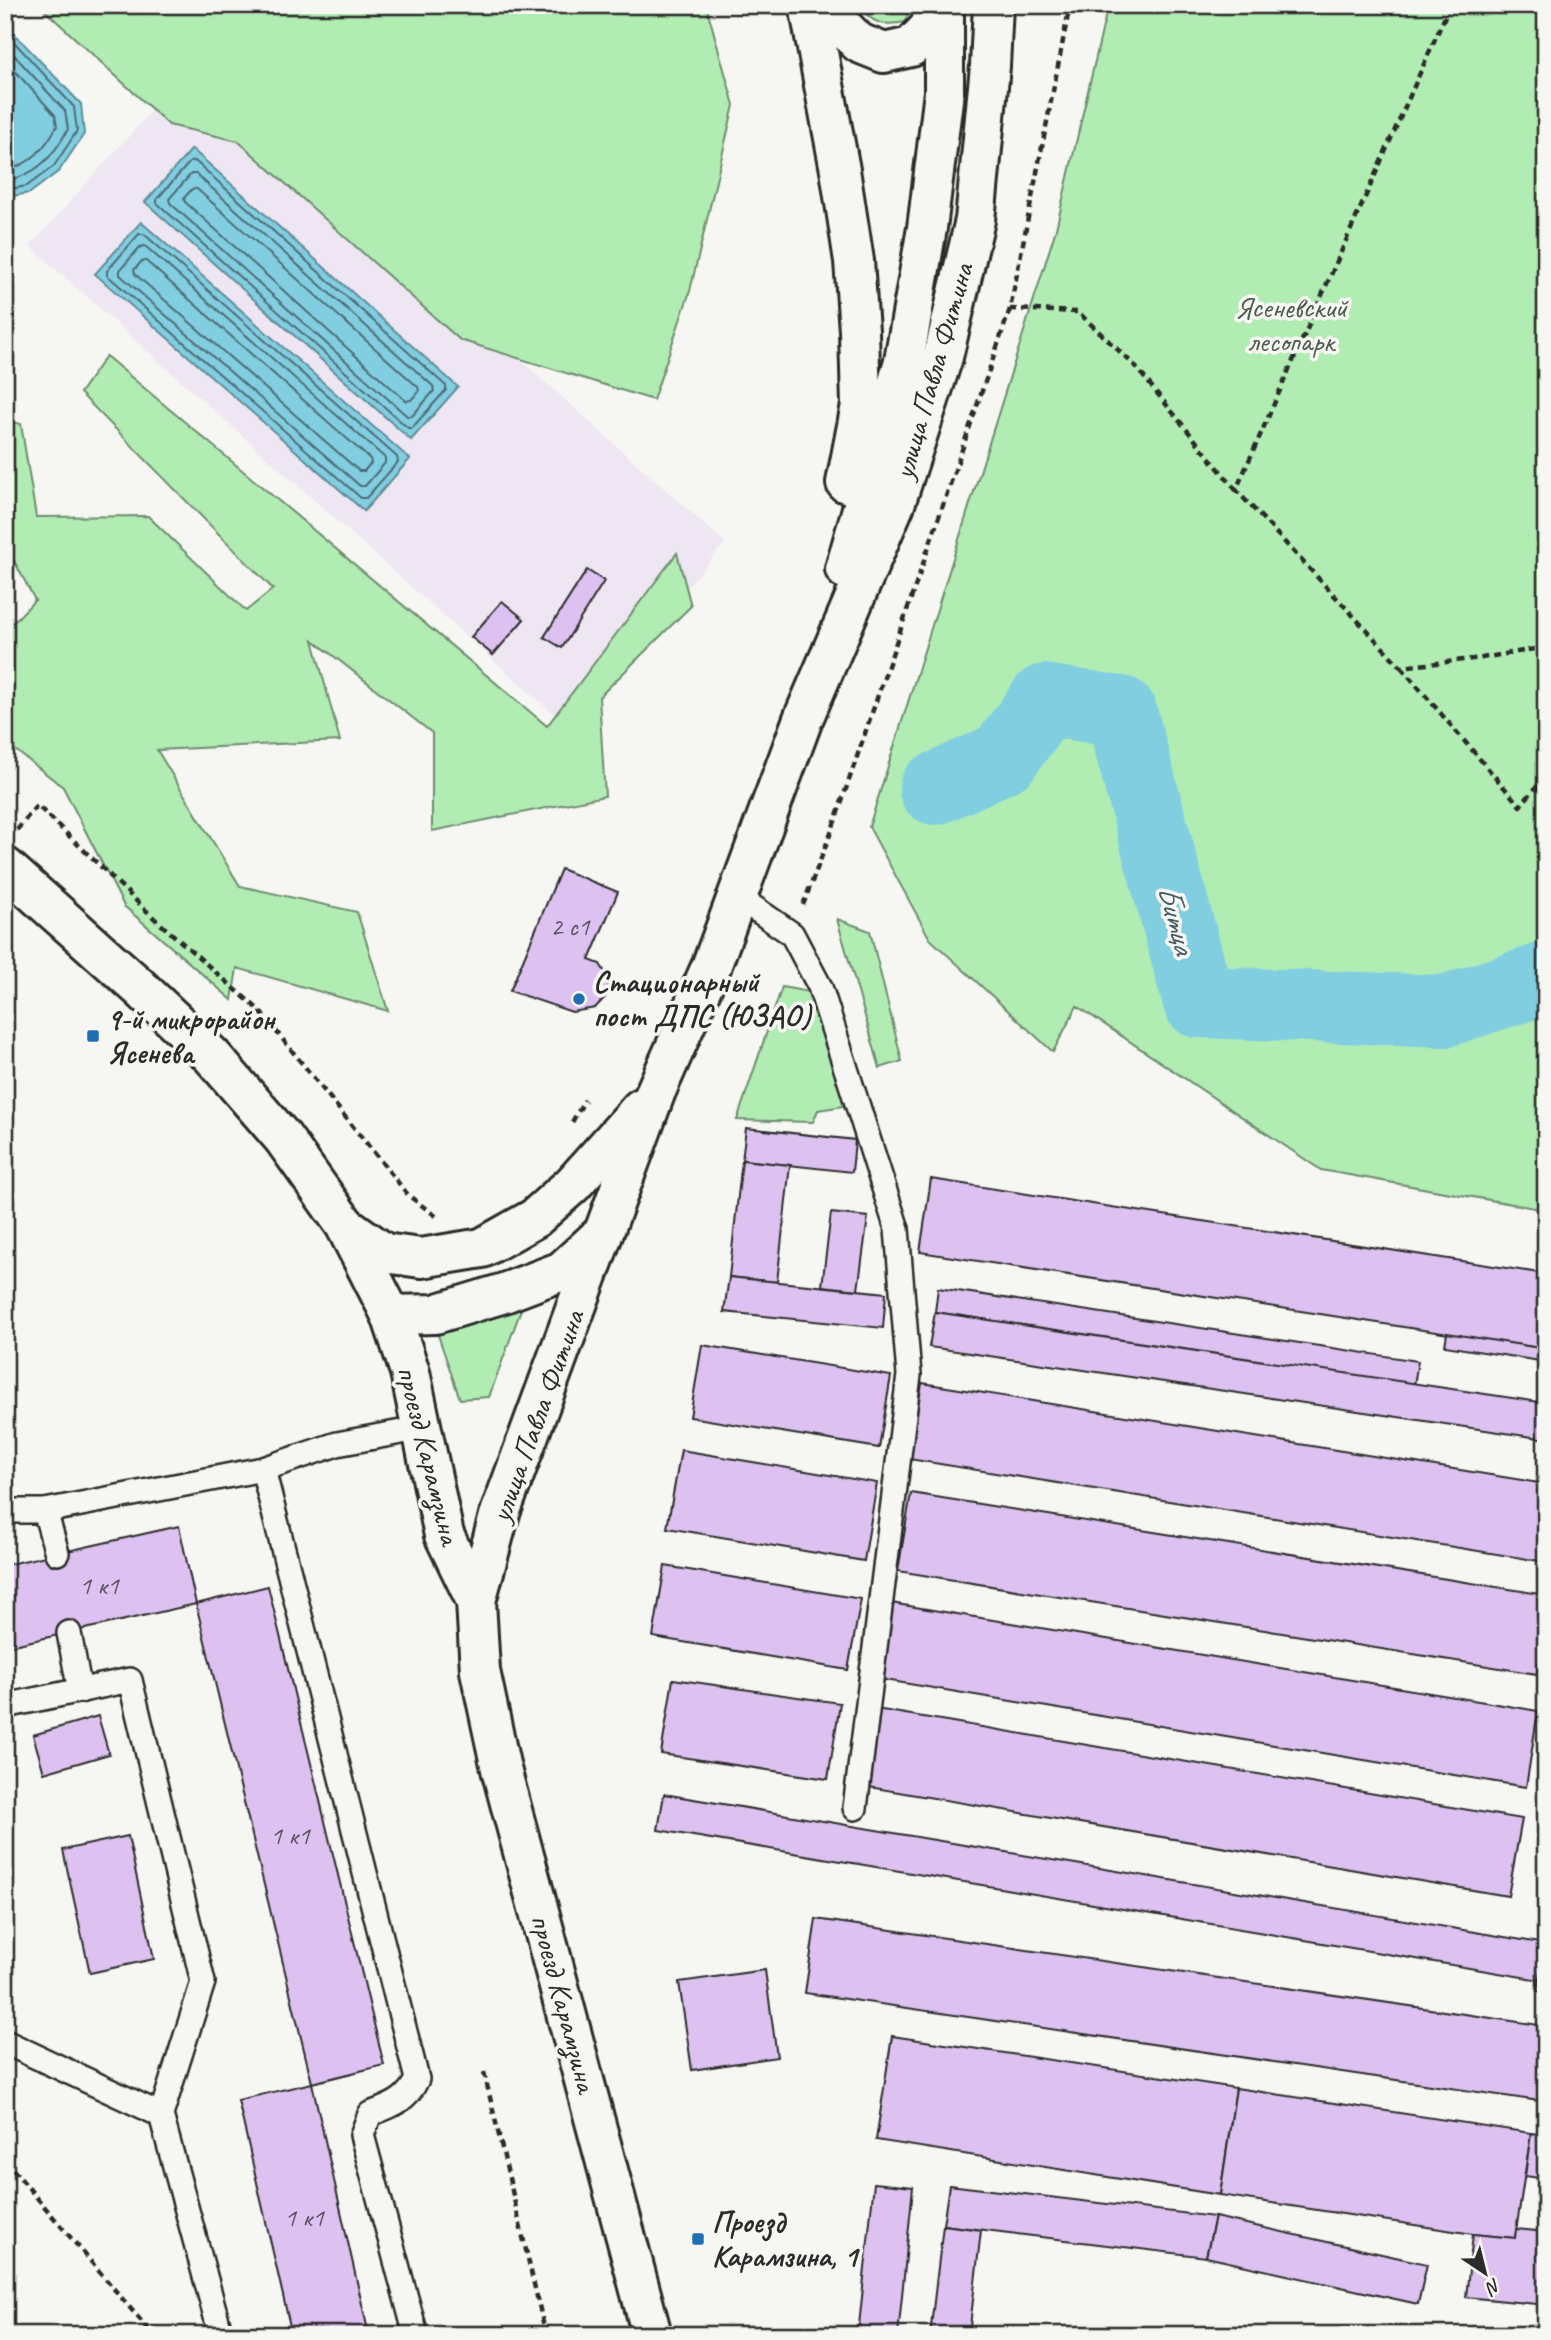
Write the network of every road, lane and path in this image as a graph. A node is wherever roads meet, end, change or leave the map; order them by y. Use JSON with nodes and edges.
{"nodes":[{"id":1,"x":809,"y":5,"type":"edge"},
{"id":2,"x":828,"y":5,"type":"edge"},
{"id":3,"x":936,"y":5,"type":"edge"},
{"id":4,"x":944,"y":5,"type":"edge"},
{"id":5,"x":993,"y":5,"type":"edge"},
{"id":6,"x":1010,"y":5,"type":"edge"},
{"id":7,"x":1450,"y":5,"type":"edge"},
{"id":8,"x":983,"y":150,"type":"junction"},
{"id":9,"x":1010,"y":309,"type":"dead end"},
{"id":10,"x":1236,"y":490,"type":"junction"},
{"id":11,"x":1546,"y":647,"type":"edge"},
{"id":12,"x":1401,"y":667,"type":"junction"},
{"id":13,"x":803,"y":719,"type":"junction"},
{"id":14,"x":1546,"y":776,"type":"edge"},
{"id":15,"x":9,"y":851,"type":"edge"},
{"id":16,"x":738,"y":897,"type":"junction"},
{"id":17,"x":656,"y":1091,"type":"junction"},
{"id":18,"x":585,"y":1100,"type":"dead end"},
{"id":19,"x":568,"y":1128,"type":"dead end"},
{"id":20,"x":441,"y":1220,"type":"dead end"},
{"id":21,"x":345,"y":1225,"type":"junction"},
{"id":22,"x":604,"y":1233,"type":"junction"},
{"id":23,"x":391,"y":1315,"type":"junction"},
{"id":24,"x":423,"y":1428,"type":"junction"},
{"id":25,"x":263,"y":1469,"type":"junction"},
{"id":26,"x":5,"y":1511,"type":"edge"},
{"id":27,"x":45,"y":1511,"type":"junction"},
{"id":28,"x":57,"y":1553,"type":"dead end"},
{"id":29,"x":476,"y":1601,"type":"junction"},
{"id":30,"x":69,"y":1633,"type":"dead end"},
{"id":31,"x":80,"y":1691,"type":"junction"},
{"id":32,"x":5,"y":1706,"type":"edge"},
{"id":33,"x":855,"y":1808,"type":"dead end"},
{"id":34,"x":5,"y":2042,"type":"edge"},
{"id":35,"x":484,"y":2072,"type":"dead end"},
{"id":36,"x":161,"y":2115,"type":"junction"},
{"id":37,"x":5,"y":2161,"type":"edge"},
{"id":38,"x":153,"y":2335,"type":"edge"},
{"id":39,"x":221,"y":2335,"type":"edge"},
{"id":40,"x":416,"y":2335,"type":"edge"},
{"id":41,"x":546,"y":2335,"type":"edge"},
{"id":42,"x":652,"y":2335,"type":"edge"}],
"edges":[{"from":1,"to":13,"type":"main road"},
{"from":2,"to":3,"type":"main road"},
{"from":4,"to":13,"type":"main road","name":"улица Павла Фитина"},
{"from":5,"to":8,"type":"main road","name":"улица Павла Фитина"},
{"from":6,"to":8,"type":"main road"},
{"from":7,"to":10,"type":"path"},
{"from":8,"to":13,"type":"main road","name":"улица Павла Фитина"},
{"from":9,"to":10,"type":"path"},
{"from":10,"to":12,"type":"path"},
{"from":11,"to":12,"type":"path"},
{"from":12,"to":14,"type":"path"},
{"from":13,"to":16,"type":"main road","name":"улица Павла Фитина"},
{"from":15,"to":20,"type":"path"},
{"from":15,"to":21,"type":"main road","name":"проезд Карамзина"},
{"from":16,"to":17,"type":"main road","name":"улица Павла Фитина"},
{"from":16,"to":33,"type":"lane"},
{"from":17,"to":21,"type":"main road","name":"улица Павла Фитина"},
{"from":17,"to":22,"type":"main road","name":"улица Павла Фитина"},
{"from":18,"to":19,"type":"path"},
{"from":21,"to":23,"type":"main road","name":"проезд Карамзина"},
{"from":22,"to":23,"type":"main road","name":"улица Павла Фитина"},
{"from":22,"to":29,"type":"main road","name":"улица Павла Фитина"},
{"from":23,"to":24,"type":"main road","name":"проезд Карамзина"},
{"from":24,"to":25,"type":"lane"},
{"from":24,"to":29,"type":"main road","name":"проезд Карамзина"},
{"from":25,"to":27,"type":"lane"},
{"from":25,"to":40,"type":"lane"},
{"from":26,"to":27,"type":"lane"},
{"from":27,"to":28,"type":"lane"},
{"from":29,"to":42,"type":"main road","name":"проезд Карамзина"},
{"from":30,"to":31,"type":"lane"},
{"from":31,"to":32,"type":"lane"},
{"from":31,"to":36,"type":"lane"},
{"from":34,"to":36,"type":"lane"},
{"from":35,"to":41,"type":"path"},
{"from":36,"to":39,"type":"lane"},
{"from":37,"to":38,"type":"path"}]}
